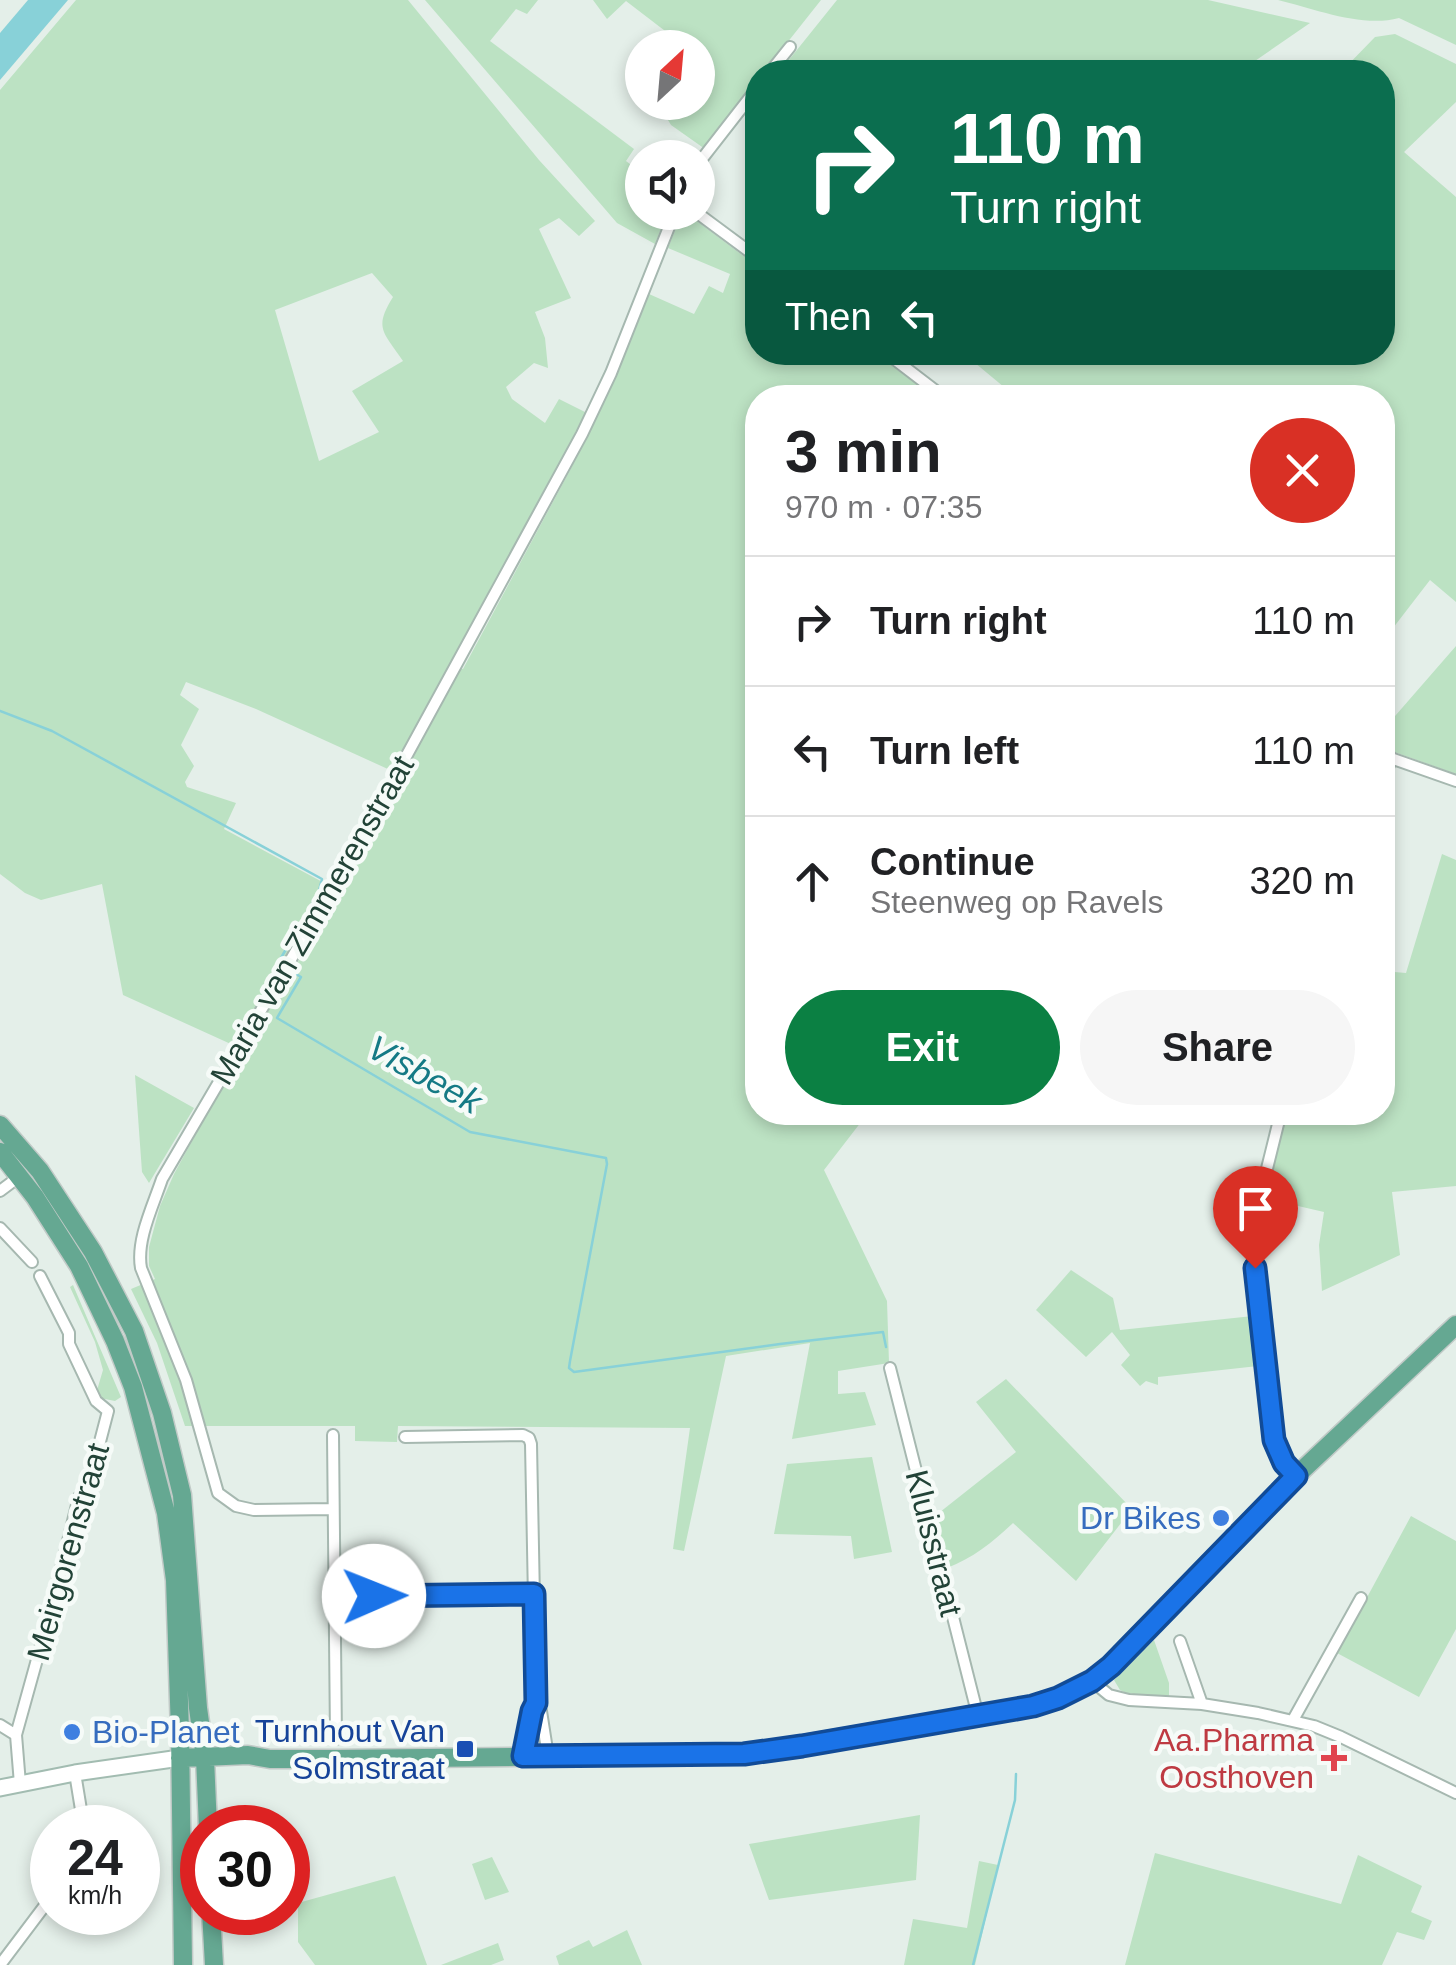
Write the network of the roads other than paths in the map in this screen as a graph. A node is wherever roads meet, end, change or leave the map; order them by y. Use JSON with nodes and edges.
{"nodes":[{"id":1,"x":790,"y":46,"type":"dead end"},
{"id":2,"x":779,"y":60,"type":"edge"},
{"id":3,"x":745,"y":104,"type":"edge"},
{"id":4,"x":715,"y":142,"type":"edge"},
{"id":5,"x":715,"y":226,"type":"edge"},
{"id":6,"x":668,"y":230,"type":"edge"},
{"id":7,"x":745,"y":248,"type":"edge"},
{"id":8,"x":901,"y":365,"type":"edge"},
{"id":9,"x":928,"y":385,"type":"edge"},
{"id":10,"x":1395,"y":759,"type":"edge"},
{"id":11,"x":1456,"y":780,"type":"edge"},
{"id":12,"x":0,"y":1125,"type":"edge"},
{"id":13,"x":1277,"y":1125,"type":"edge"},
{"id":14,"x":0,"y":1152,"type":"edge"},
{"id":15,"x":20,"y":1176,"type":"junction"},
{"id":16,"x":0,"y":1191,"type":"edge"},
{"id":17,"x":0,"y":1228,"type":"edge"},
{"id":18,"x":32,"y":1262,"type":"dead end"},
{"id":19,"x":40,"y":1276,"type":"dead end"},
{"id":20,"x":1456,"y":1325,"type":"edge"},
{"id":21,"x":890,"y":1368,"type":"dead end"},
{"id":22,"x":333,"y":1435,"type":"dead end"},
{"id":23,"x":404,"y":1437,"type":"dead end"},
{"id":24,"x":1296,"y":1476,"type":"junction"},
{"id":25,"x":333,"y":1509,"type":"junction"},
{"id":26,"x":534,"y":1594,"type":"junction"},
{"id":27,"x":334,"y":1597,"type":"junction"},
{"id":28,"x":1361,"y":1598,"type":"dead end"},
{"id":29,"x":1180,"y":1640,"type":"dead end"},
{"id":30,"x":1092,"y":1681,"type":"junction"},
{"id":31,"x":536,"y":1703,"type":"junction"},
{"id":32,"x":1202,"y":1704,"type":"junction"},
{"id":33,"x":978,"y":1717,"type":"junction"},
{"id":34,"x":1293,"y":1720,"type":"junction"},
{"id":35,"x":0,"y":1725,"type":"edge"},
{"id":36,"x":16,"y":1735,"type":"junction"},
{"id":37,"x":336,"y":1739,"type":"dead end"},
{"id":38,"x":523,"y":1756,"type":"junction"},
{"id":39,"x":548,"y":1756,"type":"junction"},
{"id":40,"x":180,"y":1758,"type":"junction"},
{"id":41,"x":205,"y":1758,"type":"junction"},
{"id":42,"x":75,"y":1774,"type":"junction"},
{"id":43,"x":20,"y":1784,"type":"junction"},
{"id":44,"x":0,"y":1788,"type":"edge"},
{"id":45,"x":1456,"y":1793,"type":"edge"},
{"id":46,"x":80,"y":1805,"type":"edge"},
{"id":47,"x":207,"y":1805,"type":"edge"},
{"id":48,"x":30,"y":1925,"type":"edge"},
{"id":49,"x":213,"y":1935,"type":"edge"},
{"id":50,"x":0,"y":1965,"type":"edge"},
{"id":51,"x":184,"y":1965,"type":"edge"},
{"id":52,"x":214,"y":1965,"type":"edge"}],
"edges":[{"from":1,"to":2,"type":"street"},
{"from":3,"to":4,"type":"street"},
{"from":5,"to":7,"type":"street"},
{"from":6,"to":25,"type":"street","name":"Maria van Zimmerenstraat"},
{"from":8,"to":9,"type":"street"},
{"from":10,"to":11,"type":"street"},
{"from":12,"to":41,"type":"main road"},
{"from":13,"to":24,"type":"street"},
{"from":14,"to":15,"type":"main road"},
{"from":15,"to":16,"type":"street"},
{"from":15,"to":40,"type":"main road"},
{"from":17,"to":18,"type":"street"},
{"from":19,"to":36,"type":"street","name":"Meirgorenstraat"},
{"from":20,"to":24,"type":"main road"},
{"from":21,"to":33,"type":"street","name":"Kluisstraat"},
{"from":22,"to":25,"type":"street"},
{"from":23,"to":26,"type":"street"},
{"from":24,"to":30,"type":"main road"},
{"from":25,"to":27,"type":"street"},
{"from":26,"to":27,"type":"street"},
{"from":26,"to":31,"type":"street"},
{"from":27,"to":37,"type":"street"},
{"from":28,"to":34,"type":"street"},
{"from":29,"to":32,"type":"street"},
{"from":30,"to":32,"type":"street"},
{"from":30,"to":33,"type":"main road"},
{"from":31,"to":38,"type":"street"},
{"from":31,"to":39,"type":"street"},
{"from":32,"to":34,"type":"street"},
{"from":33,"to":39,"type":"main road"},
{"from":34,"to":45,"type":"street"},
{"from":35,"to":36,"type":"street"},
{"from":36,"to":43,"type":"street","name":"Meirgorenstraat"},
{"from":38,"to":39,"type":"main road"},
{"from":38,"to":41,"type":"main road"},
{"from":40,"to":41,"type":"main road"},
{"from":40,"to":42,"type":"street"},
{"from":40,"to":51,"type":"main road"},
{"from":41,"to":47,"type":"main road"},
{"from":42,"to":43,"type":"street"},
{"from":42,"to":46,"type":"street"},
{"from":43,"to":44,"type":"street"},
{"from":48,"to":50,"type":"street"},
{"from":49,"to":52,"type":"main road"}]}
